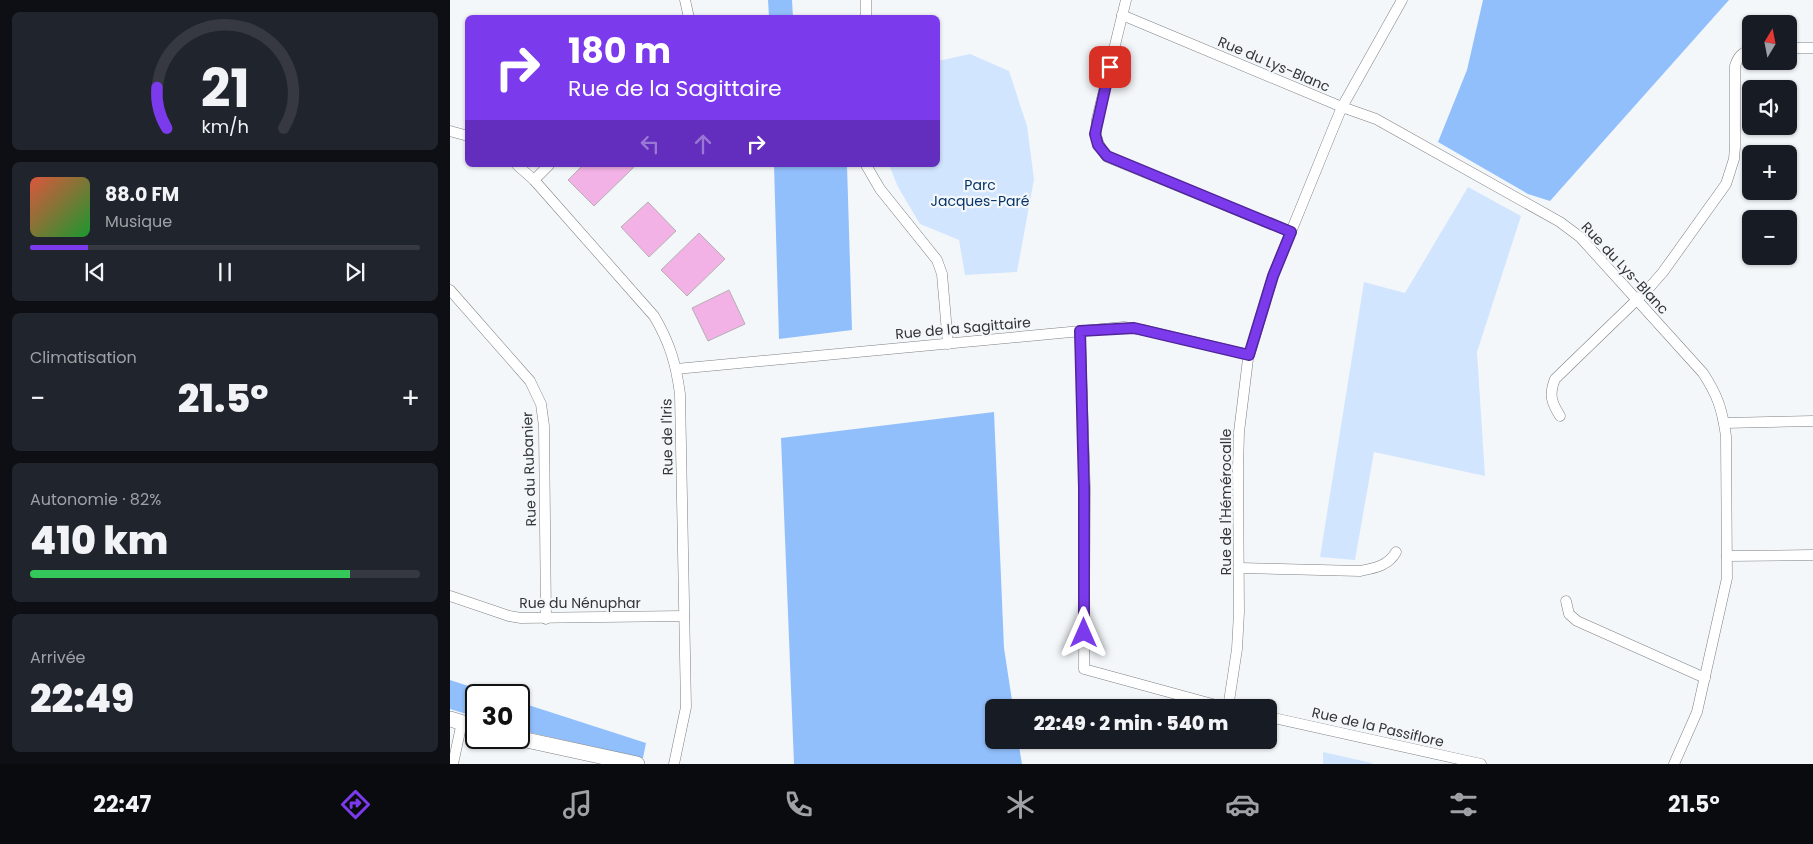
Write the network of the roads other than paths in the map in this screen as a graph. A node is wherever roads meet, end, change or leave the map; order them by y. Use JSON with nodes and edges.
{"nodes":[{"id":1,"x":685,"y":0,"type":"edge"},
{"id":2,"x":866,"y":0,"type":"edge"},
{"id":3,"x":1126,"y":0,"type":"edge"},
{"id":4,"x":1402,"y":0,"type":"edge"},
{"id":5,"x":688,"y":15,"type":"edge"},
{"id":6,"x":866,"y":15,"type":"edge"},
{"id":7,"x":1122,"y":15,"type":"junction"},
{"id":8,"x":1798,"y":48,"type":"edge"},
{"id":9,"x":1813,"y":48,"type":"edge"},
{"id":10,"x":1742,"y":53,"type":"edge"},
{"id":11,"x":1342,"y":107,"type":"junction"},
{"id":12,"x":450,"y":131,"type":"edge"},
{"id":13,"x":465,"y":135,"type":"edge"},
{"id":14,"x":519,"y":167,"type":"edge"},
{"id":15,"x":547,"y":167,"type":"edge"},
{"id":16,"x":867,"y":167,"type":"edge"},
{"id":17,"x":534,"y":180,"type":"junction"},
{"id":18,"x":1291,"y":232,"type":"junction"},
{"id":19,"x":450,"y":290,"type":"edge"},
{"id":20,"x":1636,"y":299,"type":"junction"},
{"id":21,"x":1080,"y":331,"type":"junction"},
{"id":22,"x":948,"y":344,"type":"junction"},
{"id":23,"x":1249,"y":355,"type":"junction"},
{"id":24,"x":676,"y":369,"type":"junction"},
{"id":25,"x":1560,"y":416,"type":"dead end"},
{"id":26,"x":1813,"y":421,"type":"edge"},
{"id":27,"x":1724,"y":423,"type":"junction"},
{"id":28,"x":1396,"y":552,"type":"dead end"},
{"id":29,"x":1813,"y":555,"type":"edge"},
{"id":30,"x":1728,"y":556,"type":"junction"},
{"id":31,"x":1239,"y":568,"type":"junction"},
{"id":32,"x":450,"y":596,"type":"edge"},
{"id":33,"x":1566,"y":601,"type":"dead end"},
{"id":34,"x":684,"y":616,"type":"junction"},
{"id":35,"x":546,"y":619,"type":"junction"},
{"id":36,"x":1705,"y":678,"type":"junction"},
{"id":37,"x":1194,"y":699,"type":"edge"},
{"id":38,"x":1229,"y":699,"type":"edge"},
{"id":39,"x":1277,"y":719,"type":"edge"},
{"id":40,"x":456,"y":720,"type":"edge"},
{"id":41,"x":530,"y":741,"type":"edge"},
{"id":42,"x":452,"y":764,"type":"edge"},
{"id":43,"x":637,"y":764,"type":"edge"},
{"id":44,"x":674,"y":764,"type":"edge"},
{"id":45,"x":1481,"y":764,"type":"edge"},
{"id":46,"x":1674,"y":764,"type":"edge"}],
"edges":[{"from":1,"to":5,"type":"street"},
{"from":2,"to":6,"type":"street"},
{"from":3,"to":7,"type":"street"},
{"from":4,"to":11,"type":"street","name":"Rue de l'Hémérocalle"},
{"from":7,"to":11,"type":"street","name":"Rue du Lys-Blanc"},
{"from":7,"to":18,"type":"street"},
{"from":8,"to":9,"type":"street"},
{"from":10,"to":20,"type":"street"},
{"from":11,"to":18,"type":"street","name":"Rue de l'Hémérocalle"},
{"from":11,"to":20,"type":"street","name":"Rue du Lys-Blanc"},
{"from":12,"to":13,"type":"street"},
{"from":14,"to":17,"type":"street","name":"Rue de l'Iris"},
{"from":15,"to":17,"type":"street"},
{"from":16,"to":22,"type":"street"},
{"from":17,"to":24,"type":"street","name":"Rue de l'Iris"},
{"from":18,"to":23,"type":"street","name":"Rue de l'Hémérocalle"},
{"from":19,"to":35,"type":"street","name":"Rue du Rubanier"},
{"from":20,"to":25,"type":"street"},
{"from":20,"to":27,"type":"street","name":"Rue du Lys-Blanc"},
{"from":21,"to":22,"type":"street","name":"Rue de la Sagittaire"},
{"from":21,"to":23,"type":"street","name":"Rue de la Sagittaire"},
{"from":21,"to":37,"type":"street"},
{"from":22,"to":24,"type":"street","name":"Rue de la Sagittaire"},
{"from":23,"to":31,"type":"street","name":"Rue de l'Hémérocalle"},
{"from":24,"to":34,"type":"street","name":"Rue de l'Iris"},
{"from":26,"to":27,"type":"street"},
{"from":27,"to":30,"type":"street","name":"Rue du Lys-Blanc"},
{"from":28,"to":31,"type":"street"},
{"from":29,"to":30,"type":"street"},
{"from":30,"to":36,"type":"street","name":"Rue du Lys-Blanc"},
{"from":31,"to":38,"type":"street","name":"Rue de l'Hémérocalle"},
{"from":32,"to":35,"type":"street","name":"Rue du Nénuphar"},
{"from":33,"to":36,"type":"street"},
{"from":34,"to":35,"type":"street","name":"Rue du Nénuphar"},
{"from":34,"to":44,"type":"street","name":"Rue de l'Iris"},
{"from":36,"to":46,"type":"street","name":"Rue du Lys-Blanc"},
{"from":39,"to":45,"type":"street","name":"Rue de la Passiflore"},
{"from":40,"to":42,"type":"street"},
{"from":41,"to":43,"type":"main road"}]}
